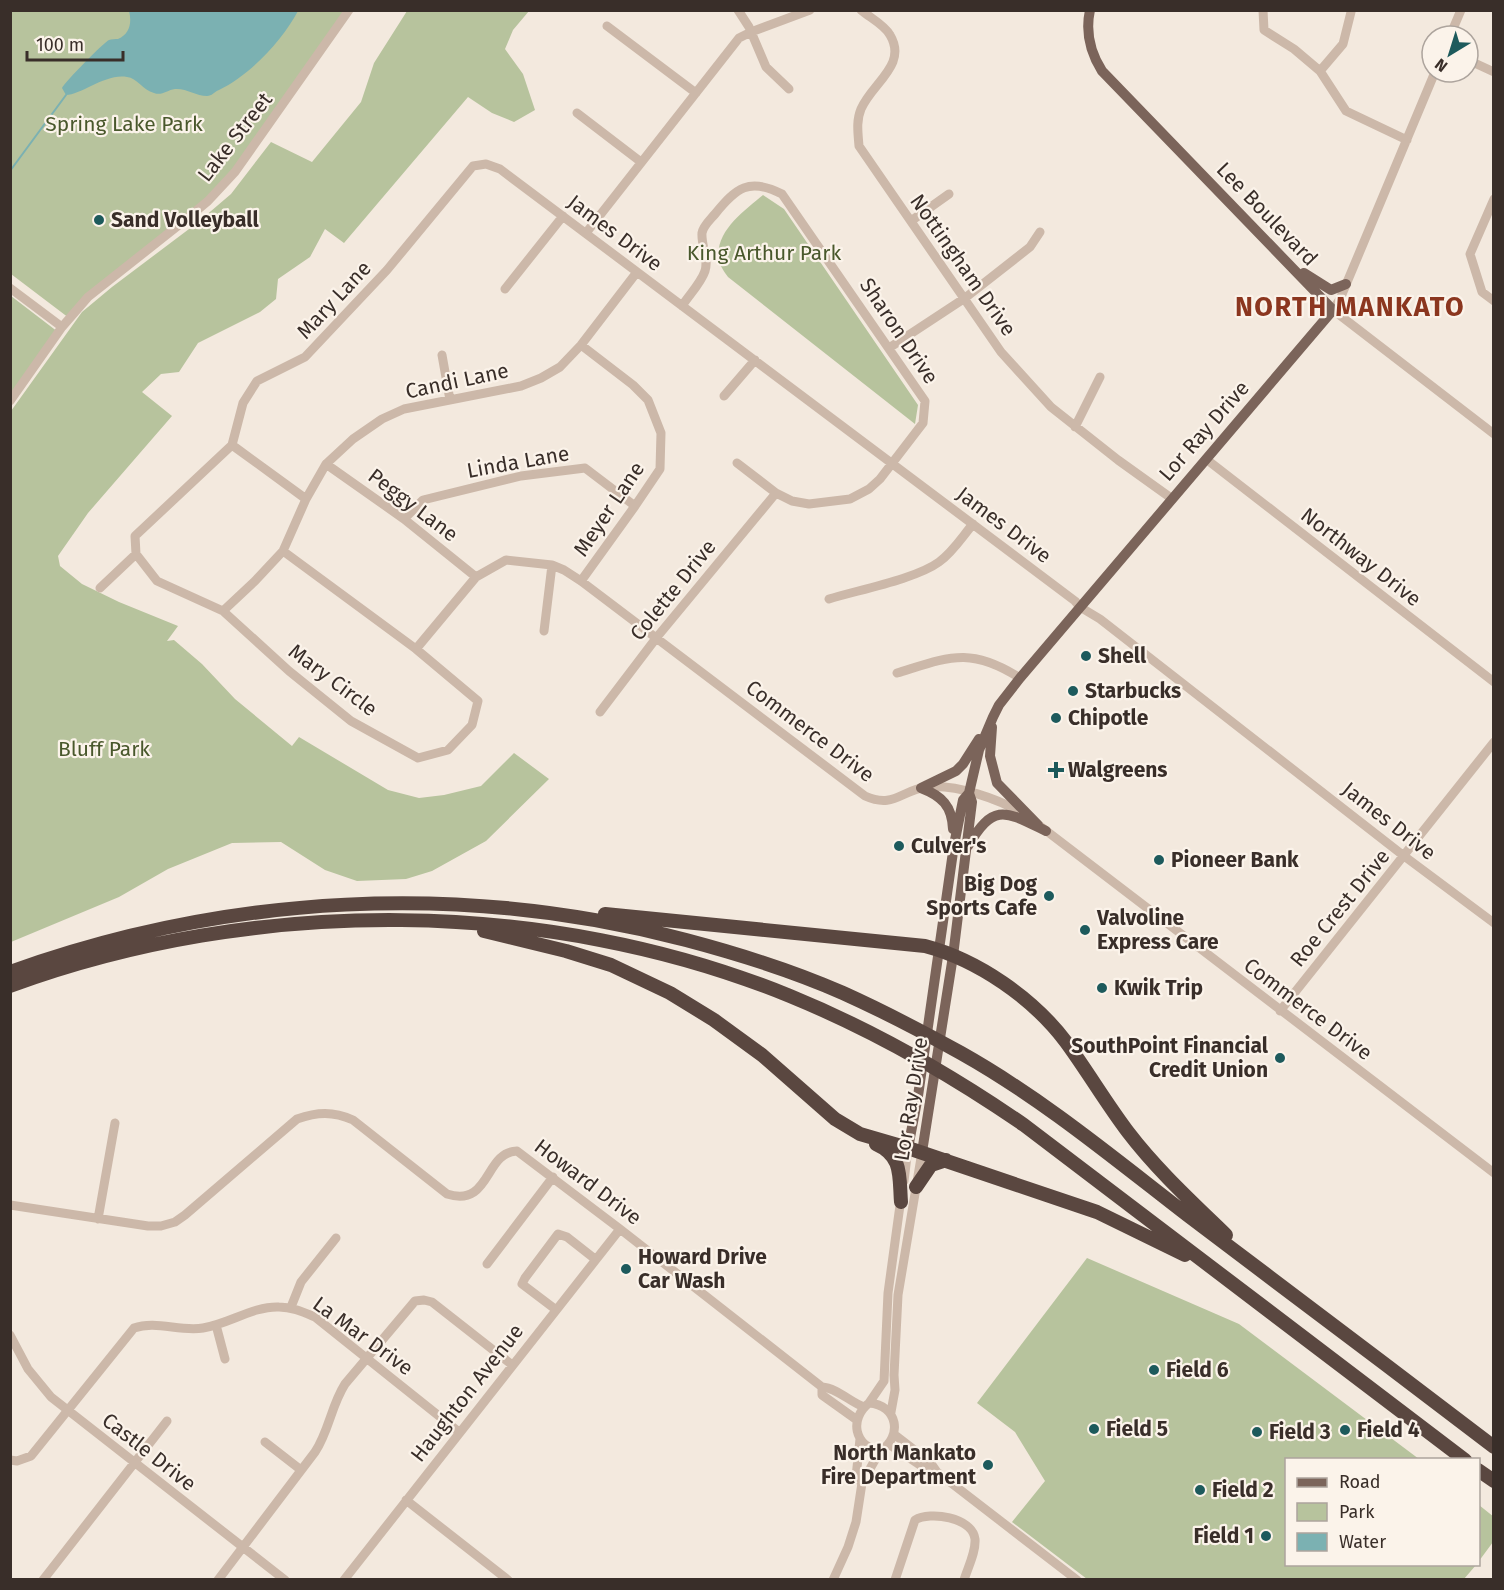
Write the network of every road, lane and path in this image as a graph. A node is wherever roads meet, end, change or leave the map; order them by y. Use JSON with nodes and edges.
{"nodes":[{"id":1,"x":349,"y":10,"type":"edge"},
{"id":2,"x":738,"y":10,"type":"edge"},
{"id":3,"x":810,"y":10,"type":"edge"},
{"id":4,"x":861,"y":10,"type":"edge"},
{"id":5,"x":1090,"y":10,"type":"edge"},
{"id":6,"x":1263,"y":10,"type":"edge"},
{"id":7,"x":1461,"y":10,"type":"edge"},
{"id":8,"x":1351,"y":12,"type":"dead end"},
{"id":9,"x":1455,"y":24,"type":"edge"},
{"id":10,"x":607,"y":26,"type":"dead end"},
{"id":11,"x":751,"y":32,"type":"junction"},
{"id":12,"x":1480,"y":66,"type":"edge"},
{"id":13,"x":1320,"y":71,"type":"junction"},
{"id":14,"x":1494,"y":72,"type":"edge"},
{"id":15,"x":1430,"y":84,"type":"edge"},
{"id":16,"x":789,"y":89,"type":"dead end"},
{"id":17,"x":696,"y":93,"type":"junction"},
{"id":18,"x":577,"y":114,"type":"dead end"},
{"id":19,"x":1407,"y":140,"type":"junction"},
{"id":20,"x":640,"y":162,"type":"junction"},
{"id":21,"x":486,"y":164,"type":"joint"},
{"id":22,"x":949,"y":195,"type":"dead end"},
{"id":23,"x":1494,"y":200,"type":"edge"},
{"id":24,"x":563,"y":216,"type":"junction"},
{"id":25,"x":911,"y":221,"type":"junction"},
{"id":26,"x":1040,"y":232,"type":"dead end"},
{"id":27,"x":586,"y":233,"type":"junction"},
{"id":28,"x":1286,"y":261,"type":"junction"},
{"id":29,"x":637,"y":272,"type":"junction"},
{"id":30,"x":1346,"y":284,"type":"junction"},
{"id":31,"x":10,"y":288,"type":"edge"},
{"id":32,"x":505,"y":289,"type":"dead end"},
{"id":33,"x":965,"y":298,"type":"junction"},
{"id":34,"x":1494,"y":301,"type":"edge"},
{"id":35,"x":682,"y":306,"type":"junction"},
{"id":36,"x":1333,"y":310,"type":"junction"},
{"id":37,"x":62,"y":327,"type":"junction"},
{"id":38,"x":581,"y":345,"type":"junction"},
{"id":39,"x":889,"y":348,"type":"junction"},
{"id":40,"x":442,"y":355,"type":"dead end"},
{"id":41,"x":755,"y":360,"type":"junction"},
{"id":42,"x":1100,"y":377,"type":"dead end"},
{"id":43,"x":724,"y":396,"type":"dead end"},
{"id":44,"x":450,"y":400,"type":"junction"},
{"id":45,"x":10,"y":401,"type":"edge"},
{"id":46,"x":1075,"y":427,"type":"junction"},
{"id":47,"x":1494,"y":434,"type":"edge"},
{"id":48,"x":232,"y":445,"type":"junction"},
{"id":49,"x":1206,"y":459,"type":"junction"},
{"id":50,"x":737,"y":463,"type":"dead end"},
{"id":51,"x":326,"y":464,"type":"junction"},
{"id":52,"x":892,"y":464,"type":"junction"},
{"id":53,"x":776,"y":493,"type":"junction"},
{"id":54,"x":1171,"y":498,"type":"junction"},
{"id":55,"x":306,"y":499,"type":"junction"},
{"id":56,"x":635,"y":507,"type":"junction"},
{"id":57,"x":404,"y":519,"type":"junction"},
{"id":58,"x":973,"y":524,"type":"junction"},
{"id":59,"x":282,"y":551,"type":"junction"},
{"id":60,"x":136,"y":554,"type":"junction"},
{"id":61,"x":552,"y":565,"type":"junction"},
{"id":62,"x":476,"y":577,"type":"junction"},
{"id":63,"x":581,"y":580,"type":"junction"},
{"id":64,"x":99,"y":588,"type":"dead end"},
{"id":65,"x":829,"y":599,"type":"dead end"},
{"id":66,"x":1080,"y":607,"type":"junction"},
{"id":67,"x":223,"y":611,"type":"junction"},
{"id":68,"x":544,"y":631,"type":"dead end"},
{"id":69,"x":657,"y":637,"type":"junction"},
{"id":70,"x":416,"y":649,"type":"junction"},
{"id":71,"x":897,"y":673,"type":"dead end"},
{"id":72,"x":1020,"y":678,"type":"junction"},
{"id":73,"x":1494,"y":682,"type":"edge"},
{"id":74,"x":600,"y":712,"type":"dead end"},
{"id":75,"x":993,"y":717,"type":"junction"},
{"id":76,"x":1494,"y":742,"type":"edge"},
{"id":77,"x":921,"y":788,"type":"junction"},
{"id":78,"x":969,"y":793,"type":"junction"},
{"id":79,"x":1042,"y":828,"type":"junction"},
{"id":80,"x":954,"y":845,"type":"junction"},
{"id":81,"x":965,"y":851,"type":"junction"},
{"id":82,"x":1404,"y":856,"type":"junction"},
{"id":83,"x":547,"y":912,"type":"junction"},
{"id":84,"x":444,"y":923,"type":"junction"},
{"id":85,"x":1494,"y":923,"type":"edge"},
{"id":86,"x":938,"y":950,"type":"junction"},
{"id":87,"x":953,"y":956,"type":"junction"},
{"id":88,"x":10,"y":972,"type":"edge"},
{"id":89,"x":10,"y":986,"type":"edge"},
{"id":90,"x":1281,"y":1011,"type":"junction"},
{"id":91,"x":115,"y":1123,"type":"dead end"},
{"id":92,"x":843,"y":1125,"type":"junction"},
{"id":93,"x":915,"y":1150,"type":"junction"},
{"id":94,"x":946,"y":1160,"type":"junction"},
{"id":95,"x":1494,"y":1173,"type":"edge"},
{"id":96,"x":553,"y":1177,"type":"junction"},
{"id":97,"x":916,"y":1187,"type":"junction"},
{"id":98,"x":901,"y":1202,"type":"junction"},
{"id":99,"x":10,"y":1205,"type":"edge"},
{"id":100,"x":98,"y":1220,"type":"junction"},
{"id":101,"x":620,"y":1228,"type":"junction"},
{"id":102,"x":336,"y":1238,"type":"dead end"},
{"id":103,"x":595,"y":1259,"type":"junction"},
{"id":104,"x":487,"y":1264,"type":"dead end"},
{"id":105,"x":1219,"y":1272,"type":"junction"},
{"id":106,"x":1270,"y":1278,"type":"junction"},
{"id":107,"x":291,"y":1307,"type":"junction"},
{"id":108,"x":555,"y":1309,"type":"junction"},
{"id":109,"x":216,"y":1325,"type":"junction"},
{"id":110,"x":10,"y":1335,"type":"edge"},
{"id":111,"x":890,"y":1351,"type":"junction"},
{"id":112,"x":225,"y":1359,"type":"dead end"},
{"id":113,"x":367,"y":1360,"type":"junction"},
{"id":114,"x":511,"y":1365,"type":"junction"},
{"id":115,"x":822,"y":1388,"type":"junction"},
{"id":116,"x":867,"y":1405,"type":"junction"},
{"id":117,"x":68,"y":1412,"type":"junction"},
{"id":118,"x":891,"y":1412,"type":"junction"},
{"id":119,"x":857,"y":1420,"type":"junction"},
{"id":120,"x":167,"y":1421,"type":"dead end"},
{"id":121,"x":459,"y":1432,"type":"junction"},
{"id":122,"x":894,"y":1435,"type":"junction"},
{"id":123,"x":860,"y":1439,"type":"junction"},
{"id":124,"x":265,"y":1442,"type":"dead end"},
{"id":125,"x":890,"y":1445,"type":"junction"},
{"id":126,"x":1494,"y":1447,"type":"edge"},
{"id":127,"x":880,"y":1451,"type":"junction"},
{"id":128,"x":1462,"y":1458,"type":"edge"},
{"id":129,"x":10,"y":1460,"type":"edge"},
{"id":130,"x":135,"y":1464,"type":"junction"},
{"id":131,"x":934,"y":1468,"type":"junction"},
{"id":132,"x":302,"y":1470,"type":"junction"},
{"id":133,"x":1480,"y":1471,"type":"edge"},
{"id":134,"x":1494,"y":1481,"type":"edge"},
{"id":135,"x":862,"y":1483,"type":"junction"},
{"id":136,"x":406,"y":1500,"type":"junction"},
{"id":137,"x":243,"y":1547,"type":"junction"},
{"id":138,"x":44,"y":1580,"type":"edge"},
{"id":139,"x":218,"y":1580,"type":"edge"},
{"id":140,"x":285,"y":1580,"type":"edge"},
{"id":141,"x":344,"y":1580,"type":"edge"},
{"id":142,"x":508,"y":1580,"type":"edge"},
{"id":143,"x":833,"y":1580,"type":"edge"},
{"id":144,"x":895,"y":1580,"type":"edge"},
{"id":145,"x":964,"y":1580,"type":"edge"},
{"id":146,"x":1077,"y":1580,"type":"edge"}],
"edges":[{"from":1,"to":37,"type":"street","name":"Lake Street"},
{"from":2,"to":11,"type":"street"},
{"from":3,"to":11,"type":"street"},
{"from":4,"to":25,"type":"street","name":"Nottingham Drive"},
{"from":5,"to":28,"type":"main road","name":"Lee Boulevard"},
{"from":6,"to":13,"type":"street"},
{"from":7,"to":9,"type":"street"},
{"from":8,"to":13,"type":"street"},
{"from":10,"to":17,"type":"street"},
{"from":11,"to":16,"type":"street"},
{"from":11,"to":17,"type":"street"},
{"from":12,"to":14,"type":"street"},
{"from":13,"to":19,"type":"street"},
{"from":15,"to":19,"type":"street","name":"Lor Ray Drive"},
{"from":17,"to":20,"type":"street"},
{"from":18,"to":20,"type":"street"},
{"from":19,"to":30,"type":"street","name":"Lor Ray Drive"},
{"from":20,"to":27,"type":"street"},
{"from":21,"to":24,"type":"street","name":"James Drive"},
{"from":21,"to":48,"type":"street","name":"Mary Lane"},
{"from":22,"to":25,"type":"street"},
{"from":23,"to":34,"type":"street"},
{"from":24,"to":27,"type":"street","name":"James Drive"},
{"from":24,"to":32,"type":"street"},
{"from":25,"to":33,"type":"street","name":"Nottingham Drive"},
{"from":26,"to":33,"type":"street"},
{"from":27,"to":29,"type":"street","name":"James Drive"},
{"from":28,"to":30,"type":"main road"},
{"from":28,"to":36,"type":"main road","name":"Lee Boulevard"},
{"from":29,"to":35,"type":"street","name":"James Drive"},
{"from":29,"to":38,"type":"street","name":"Candi Lane"},
{"from":30,"to":36,"type":"street","name":"Lor Ray Drive"},
{"from":31,"to":37,"type":"street"},
{"from":33,"to":39,"type":"street"},
{"from":33,"to":46,"type":"street","name":"Nottingham Drive"},
{"from":35,"to":39,"type":"street","name":"Sharon Drive"},
{"from":35,"to":41,"type":"street","name":"James Drive"},
{"from":36,"to":47,"type":"street","name":"Lee Boulevard"},
{"from":36,"to":49,"type":"main road","name":"Lor Ray Drive"},
{"from":37,"to":45,"type":"street","name":"Lake Street"},
{"from":38,"to":44,"type":"street","name":"Candi Lane"},
{"from":38,"to":56,"type":"street","name":"Meyer Lane"},
{"from":39,"to":52,"type":"street","name":"Sharon Drive"},
{"from":40,"to":44,"type":"street"},
{"from":41,"to":43,"type":"street"},
{"from":41,"to":52,"type":"street","name":"James Drive"},
{"from":42,"to":46,"type":"street"},
{"from":44,"to":51,"type":"street","name":"Candi Lane"},
{"from":46,"to":54,"type":"street","name":"Nottingham Drive"},
{"from":48,"to":55,"type":"street"},
{"from":48,"to":60,"type":"street"},
{"from":49,"to":54,"type":"main road","name":"Lor Ray Drive"},
{"from":49,"to":73,"type":"street","name":"Northway Drive"},
{"from":50,"to":53,"type":"street","name":"Sharon Drive"},
{"from":51,"to":55,"type":"street","name":"Candi Lane"},
{"from":51,"to":57,"type":"street","name":"Peggy Lane"},
{"from":52,"to":53,"type":"street","name":"Sharon Drive"},
{"from":52,"to":58,"type":"street","name":"James Drive"},
{"from":53,"to":69,"type":"street","name":"Colette Drive"},
{"from":54,"to":66,"type":"main road","name":"Lor Ray Drive"},
{"from":55,"to":59,"type":"street","name":"Candi Lane"},
{"from":56,"to":57,"type":"street","name":"Linda Lane"},
{"from":56,"to":63,"type":"street","name":"Meyer Lane"},
{"from":57,"to":62,"type":"street","name":"Peggy Lane"},
{"from":58,"to":65,"type":"street"},
{"from":58,"to":66,"type":"street","name":"James Drive"},
{"from":59,"to":67,"type":"street","name":"Candi Lane"},
{"from":59,"to":70,"type":"street","name":"Mary Circle"},
{"from":60,"to":64,"type":"street"},
{"from":60,"to":67,"type":"street","name":"Mary Circle"},
{"from":61,"to":62,"type":"street","name":"Commerce Drive"},
{"from":61,"to":63,"type":"street","name":"Commerce Drive"},
{"from":61,"to":68,"type":"street"},
{"from":62,"to":70,"type":"street","name":"Commerce Drive"},
{"from":63,"to":69,"type":"street","name":"Commerce Drive"},
{"from":66,"to":72,"type":"main road","name":"Lor Ray Drive"},
{"from":66,"to":82,"type":"street","name":"James Drive"},
{"from":67,"to":70,"type":"street","name":"Mary Circle"},
{"from":69,"to":74,"type":"street","name":"Colette Drive"},
{"from":69,"to":77,"type":"street","name":"Commerce Drive"},
{"from":71,"to":72,"type":"street"},
{"from":72,"to":75,"type":"main road","name":"Lor Ray Drive"},
{"from":75,"to":77,"type":"main road"},
{"from":75,"to":78,"type":"main road","name":"Lor Ray Drive"},
{"from":75,"to":79,"type":"main road"},
{"from":76,"to":82,"type":"street","name":"Roe Crest Drive"},
{"from":77,"to":78,"type":"street","name":"Commerce Drive"},
{"from":77,"to":80,"type":"main road"},
{"from":78,"to":79,"type":"street","name":"Commerce Drive"},
{"from":78,"to":80,"type":"main road","name":"Lor Ray Drive"},
{"from":78,"to":81,"type":"main road","name":"Lor Ray Drive"},
{"from":79,"to":81,"type":"main road"},
{"from":79,"to":90,"type":"street","name":"Commerce Drive"},
{"from":80,"to":86,"type":"main road","name":"Lor Ray Drive"},
{"from":81,"to":87,"type":"main road","name":"Lor Ray Drive"},
{"from":82,"to":85,"type":"street","name":"James Drive"},
{"from":82,"to":90,"type":"street","name":"Roe Crest Drive"},
{"from":83,"to":86,"type":"highway"},
{"from":83,"to":88,"type":"highway"},
{"from":83,"to":106,"type":"highway"},
{"from":84,"to":89,"type":"highway"},
{"from":84,"to":92,"type":"highway"},
{"from":84,"to":105,"type":"highway"},
{"from":86,"to":87,"type":"highway"},
{"from":86,"to":93,"type":"main road","name":"Lor Ray Drive"},
{"from":87,"to":93,"type":"main road","name":"Lor Ray Drive"},
{"from":87,"to":106,"type":"highway"},
{"from":90,"to":95,"type":"street","name":"Commerce Drive"},
{"from":91,"to":100,"type":"street"},
{"from":92,"to":93,"type":"highway"},
{"from":92,"to":98,"type":"highway"},
{"from":93,"to":94,"type":"highway"},
{"from":93,"to":97,"type":"street","name":"Lor Ray Drive"},
{"from":93,"to":98,"type":"street","name":"Lor Ray Drive"},
{"from":94,"to":97,"type":"highway"},
{"from":94,"to":105,"type":"highway"},
{"from":96,"to":100,"type":"street","name":"Howard Drive"},
{"from":96,"to":101,"type":"street","name":"Howard Drive"},
{"from":96,"to":104,"type":"street"},
{"from":97,"to":111,"type":"street","name":"Lor Ray Drive"},
{"from":98,"to":111,"type":"street","name":"Lor Ray Drive"},
{"from":99,"to":100,"type":"street","name":"Howard Drive"},
{"from":101,"to":103,"type":"street","name":"Haughton Avenue"},
{"from":101,"to":115,"type":"street","name":"Howard Drive"},
{"from":102,"to":107,"type":"street"},
{"from":103,"to":108,"type":"street","name":"Haughton Avenue"},
{"from":103,"to":108,"type":"street"},
{"from":105,"to":128,"type":"highway"},
{"from":106,"to":126,"type":"highway"},
{"from":107,"to":109,"type":"street","name":"La Mar Drive"},
{"from":107,"to":113,"type":"street","name":"La Mar Drive"},
{"from":108,"to":114,"type":"street","name":"Haughton Avenue"},
{"from":109,"to":112,"type":"street"},
{"from":109,"to":117,"type":"street","name":"La Mar Drive"},
{"from":110,"to":117,"type":"street","name":"Castle Drive"},
{"from":111,"to":116,"type":"street","name":"Lor Ray Drive"},
{"from":111,"to":118,"type":"street","name":"Lor Ray Drive"},
{"from":113,"to":114,"type":"street"},
{"from":113,"to":121,"type":"street","name":"La Mar Drive"},
{"from":113,"to":132,"type":"street"},
{"from":114,"to":121,"type":"street","name":"Haughton Avenue"},
{"from":115,"to":116,"type":"street","name":"Howard Drive"},
{"from":115,"to":119,"type":"street","name":"Howard Drive"},
{"from":116,"to":118,"type":"street"},
{"from":116,"to":119,"type":"street"},
{"from":117,"to":129,"type":"street","name":"La Mar Drive"},
{"from":117,"to":130,"type":"street","name":"Castle Drive"},
{"from":118,"to":122,"type":"street"},
{"from":119,"to":123,"type":"street"},
{"from":120,"to":130,"type":"street"},
{"from":121,"to":136,"type":"street","name":"Haughton Avenue"},
{"from":122,"to":125,"type":"street"},
{"from":122,"to":131,"type":"street"},
{"from":123,"to":127,"type":"street"},
{"from":123,"to":135,"type":"street"},
{"from":124,"to":132,"type":"street"},
{"from":125,"to":127,"type":"street"},
{"from":125,"to":131,"type":"street"},
{"from":127,"to":135,"type":"street"},
{"from":130,"to":137,"type":"street","name":"Castle Drive"},
{"from":130,"to":138,"type":"street"},
{"from":131,"to":146,"type":"street"},
{"from":132,"to":137,"type":"street"},
{"from":133,"to":134,"type":"highway"},
{"from":135,"to":143,"type":"street"},
{"from":136,"to":141,"type":"street","name":"Haughton Avenue"},
{"from":136,"to":142,"type":"street"},
{"from":137,"to":139,"type":"street"},
{"from":137,"to":140,"type":"street","name":"Castle Drive"},
{"from":144,"to":145,"type":"street"}]}
